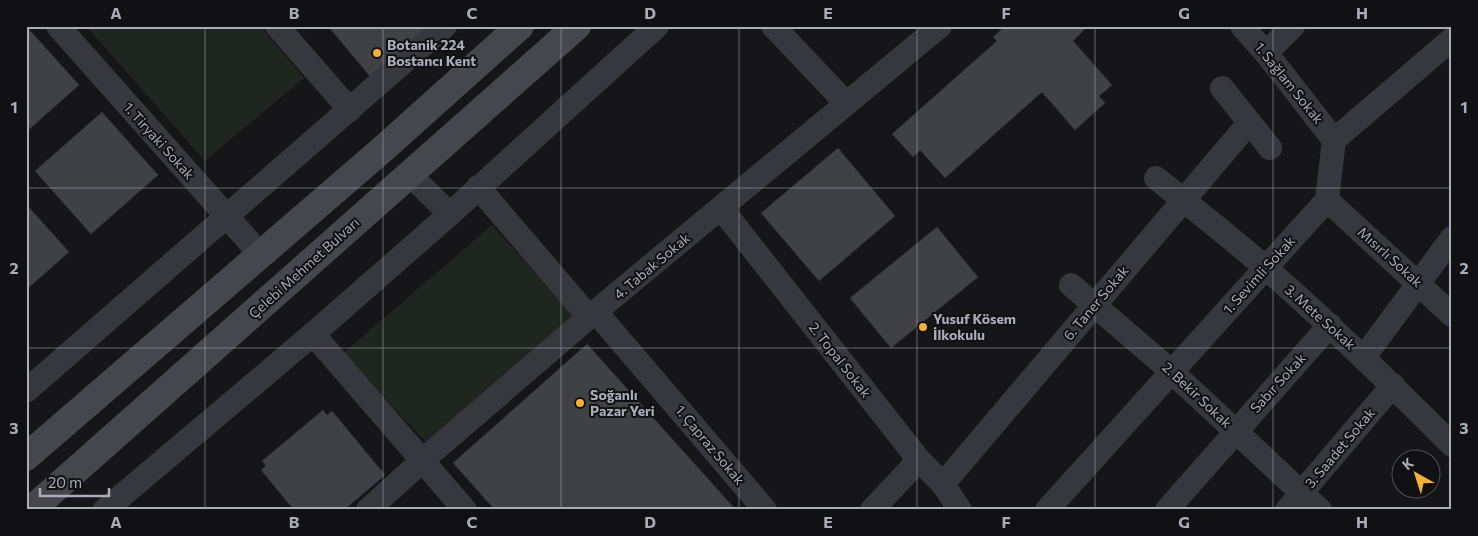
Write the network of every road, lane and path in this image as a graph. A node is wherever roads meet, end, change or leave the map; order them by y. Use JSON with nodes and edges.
{"nodes":[{"id":1,"x":58,"y":26,"type":"edge"},
{"id":2,"x":278,"y":26,"type":"edge"},
{"id":3,"x":445,"y":26,"type":"edge"},
{"id":4,"x":520,"y":26,"type":"edge"},
{"id":5,"x":577,"y":26,"type":"edge"},
{"id":6,"x":657,"y":26,"type":"edge"},
{"id":7,"x":774,"y":26,"type":"edge"},
{"id":8,"x":940,"y":26,"type":"edge"},
{"id":9,"x":1242,"y":26,"type":"edge"},
{"id":10,"x":1293,"y":26,"type":"edge"},
{"id":11,"x":1452,"y":39,"type":"edge"},
{"id":12,"x":1266,"y":53,"type":"junction"},
{"id":13,"x":1222,"y":88,"type":"dead end"},
{"id":14,"x":846,"y":103,"type":"junction"},
{"id":15,"x":350,"y":110,"type":"junction"},
{"id":16,"x":1249,"y":123,"type":"junction"},
{"id":17,"x":1334,"y":140,"type":"junction"},
{"id":18,"x":1270,"y":148,"type":"dead end"},
{"id":19,"x":409,"y":174,"type":"junction"},
{"id":20,"x":1156,"y":178,"type":"dead end"},
{"id":21,"x":478,"y":187,"type":"junction"},
{"id":22,"x":1183,"y":200,"type":"junction"},
{"id":23,"x":1327,"y":200,"type":"junction"},
{"id":24,"x":721,"y":208,"type":"junction"},
{"id":25,"x":450,"y":214,"type":"junction"},
{"id":26,"x":227,"y":217,"type":"junction"},
{"id":27,"x":1452,"y":238,"type":"edge"},
{"id":28,"x":261,"y":255,"type":"junction"},
{"id":29,"x":1266,"y":268,"type":"junction"},
{"id":30,"x":1419,"y":283,"type":"junction"},
{"id":31,"x":1071,"y":285,"type":"dead end"},
{"id":32,"x":1095,"y":305,"type":"junction"},
{"id":33,"x":593,"y":314,"type":"junction"},
{"id":34,"x":1452,"y":315,"type":"edge"},
{"id":35,"x":1330,"y":325,"type":"junction"},
{"id":36,"x":313,"y":334,"type":"junction"},
{"id":37,"x":1364,"y":357,"type":"junction"},
{"id":38,"x":1171,"y":371,"type":"junction"},
{"id":39,"x":1393,"y":385,"type":"junction"},
{"id":40,"x":26,"y":391,"type":"edge"},
{"id":41,"x":1236,"y":431,"type":"junction"},
{"id":42,"x":1452,"y":445,"type":"edge"},
{"id":43,"x":26,"y":457,"type":"edge"},
{"id":44,"x":423,"y":460,"type":"junction"},
{"id":45,"x":918,"y":460,"type":"junction"},
{"id":46,"x":943,"y":484,"type":"junction"},
{"id":47,"x":1294,"y":502,"type":"edge"},
{"id":48,"x":31,"y":510,"type":"edge"},
{"id":49,"x":105,"y":510,"type":"edge"},
{"id":50,"x":368,"y":510,"type":"edge"},
{"id":51,"x":465,"y":510,"type":"edge"},
{"id":52,"x":765,"y":510,"type":"edge"},
{"id":53,"x":872,"y":510,"type":"edge"},
{"id":54,"x":960,"y":510,"type":"edge"},
{"id":55,"x":1046,"y":510,"type":"edge"},
{"id":56,"x":1167,"y":510,"type":"edge"},
{"id":57,"x":1320,"y":510,"type":"edge"}],
"edges":[{"from":1,"to":26,"type":"street","name":"1. Tiryaki Sokak"},
{"from":2,"to":15,"type":"street"},
{"from":3,"to":15,"type":"street"},
{"from":4,"to":28,"type":"main road"},
{"from":5,"to":19,"type":"main road","name":"Çelebi Mehmet Bulvarı"},
{"from":6,"to":21,"type":"street"},
{"from":7,"to":14,"type":"street"},
{"from":8,"to":14,"type":"street","name":"4. Tabak Sokak"},
{"from":9,"to":12,"type":"street","name":"1. Sağlam Sokak"},
{"from":10,"to":12,"type":"street"},
{"from":11,"to":17,"type":"street"},
{"from":12,"to":17,"type":"street","name":"1. Sağlam Sokak"},
{"from":13,"to":16,"type":"street"},
{"from":14,"to":24,"type":"street","name":"4. Tabak Sokak"},
{"from":15,"to":26,"type":"street"},
{"from":16,"to":18,"type":"street"},
{"from":16,"to":22,"type":"street","name":"6. Taner Sokak"},
{"from":17,"to":23,"type":"street"},
{"from":19,"to":25,"type":"street"},
{"from":19,"to":48,"type":"main road","name":"Çelebi Mehmet Bulvarı"},
{"from":20,"to":22,"type":"street","name":"3. Mete Sokak"},
{"from":21,"to":25,"type":"street"},
{"from":21,"to":33,"type":"street","name":"1. Çapraz Sokak"},
{"from":22,"to":29,"type":"street","name":"3. Mete Sokak"},
{"from":22,"to":32,"type":"street","name":"6. Taner Sokak"},
{"from":23,"to":29,"type":"street","name":"1. Sevimli Sokak"},
{"from":23,"to":30,"type":"street","name":"Mısırlı Sokak"},
{"from":24,"to":33,"type":"street","name":"4. Tabak Sokak"},
{"from":24,"to":45,"type":"street","name":"2. Topal Sokak"},
{"from":25,"to":36,"type":"street"},
{"from":26,"to":28,"type":"street","name":"1. Tiryaki Sokak"},
{"from":26,"to":40,"type":"street"},
{"from":27,"to":30,"type":"street"},
{"from":28,"to":43,"type":"main road"},
{"from":29,"to":35,"type":"street","name":"3. Mete Sokak"},
{"from":29,"to":38,"type":"street","name":"1. Sevimli Sokak"},
{"from":30,"to":34,"type":"street","name":"Mısırlı Sokak"},
{"from":30,"to":37,"type":"street"},
{"from":31,"to":32,"type":"street","name":"2. Bekir Sokak"},
{"from":32,"to":38,"type":"street","name":"2. Bekir Sokak"},
{"from":32,"to":46,"type":"street","name":"6. Taner Sokak"},
{"from":33,"to":44,"type":"street","name":"4. Tabak Sokak"},
{"from":33,"to":52,"type":"street","name":"1. Çapraz Sokak"},
{"from":35,"to":37,"type":"street","name":"3. Mete Sokak"},
{"from":35,"to":41,"type":"street","name":"Sabır Sokak"},
{"from":36,"to":44,"type":"street"},
{"from":36,"to":49,"type":"street"},
{"from":37,"to":39,"type":"street","name":"3. Mete Sokak"},
{"from":38,"to":41,"type":"street","name":"2. Bekir Sokak"},
{"from":38,"to":55,"type":"street","name":"1. Sevimli Sokak"},
{"from":39,"to":42,"type":"street","name":"3. Mete Sokak"},
{"from":39,"to":47,"type":"street","name":"3. Saadet Sokak"},
{"from":41,"to":47,"type":"street","name":"2. Bekir Sokak"},
{"from":41,"to":56,"type":"street","name":"Sabır Sokak"},
{"from":44,"to":50,"type":"street","name":"4. Tabak Sokak"},
{"from":44,"to":51,"type":"street"},
{"from":45,"to":46,"type":"street","name":"2. Topal Sokak"},
{"from":45,"to":53,"type":"street"},
{"from":46,"to":54,"type":"street","name":"2. Topal Sokak"},
{"from":47,"to":57,"type":"street","name":"2. Bekir Sokak"}]}
